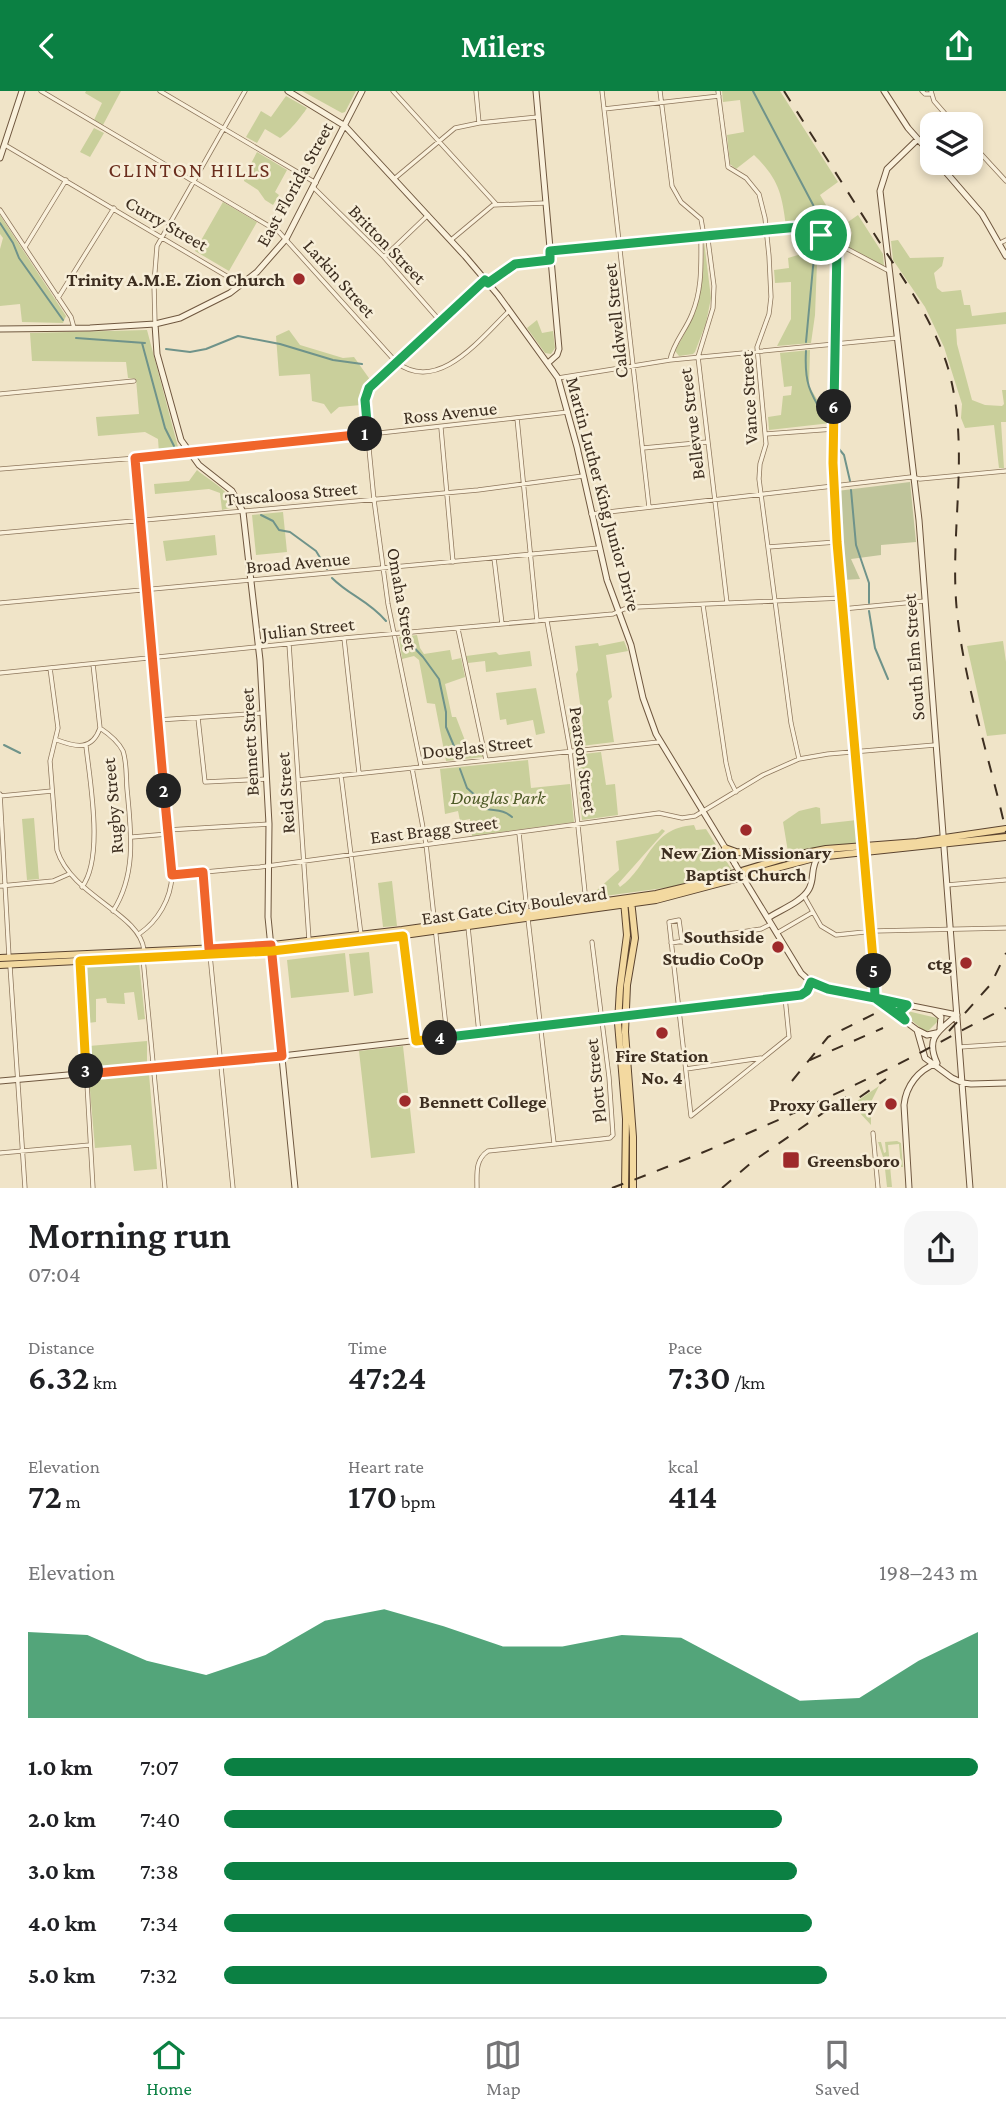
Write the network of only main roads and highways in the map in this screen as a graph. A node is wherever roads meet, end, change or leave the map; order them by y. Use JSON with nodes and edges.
{"nodes":[{"id":1,"x":1006,"y":829,"type":"edge"},
{"id":2,"x":1006,"y":837,"type":"edge"},
{"id":3,"x":943,"y":842,"type":"junction"},
{"id":4,"x":725,"y":848,"type":"road end"},
{"id":5,"x":863,"y":849,"type":"junction"},
{"id":6,"x":797,"y":858,"type":"junction"},
{"id":7,"x":628,"y":902,"type":"junction"},
{"id":8,"x":528,"y":916,"type":"junction"},
{"id":9,"x":403,"y":933,"type":"junction"},
{"id":10,"x":271,"y":948,"type":"junction"},
{"id":11,"x":143,"y":955,"type":"junction"},
{"id":12,"x":0,"y":958,"type":"edge"},
{"id":13,"x":10,"y":961,"type":"junction"},
{"id":14,"x":0,"y":965,"type":"edge"},
{"id":15,"x":625,"y":1188,"type":"edge"},
{"id":16,"x":633,"y":1188,"type":"edge"}],
"edges":[{"from":1,"to":3,"type":"main road"},
{"from":2,"to":3,"type":"main road"},
{"from":3,"to":5,"type":"main road","name":"East Gate City Boulevard"},
{"from":4,"to":6,"type":"main road"},
{"from":5,"to":6,"type":"main road","name":"East Gate City Boulevard"},
{"from":5,"to":6,"type":"main road","name":"East Gate City Boulevard"},
{"from":6,"to":7,"type":"main road","name":"East Gate City Boulevard"},
{"from":7,"to":8,"type":"main road","name":"East Gate City Boulevard"},
{"from":7,"to":8,"type":"main road","name":"East Gate City Boulevard"},
{"from":7,"to":15,"type":"main road"},
{"from":7,"to":16,"type":"main road"},
{"from":8,"to":9,"type":"main road","name":"East Gate City Boulevard"},
{"from":9,"to":10,"type":"main road","name":"East Gate City Boulevard"},
{"from":9,"to":10,"type":"main road","name":"East Gate City Boulevard"},
{"from":10,"to":11,"type":"main road","name":"East Gate City Boulevard"},
{"from":11,"to":13,"type":"main road","name":"East Gate City Boulevard"},
{"from":11,"to":13,"type":"main road","name":"East Gate City Boulevard"},
{"from":12,"to":13,"type":"main road","name":"East Gate City Boulevard"},
{"from":13,"to":14,"type":"main road","name":"East Gate City Boulevard"}]}
